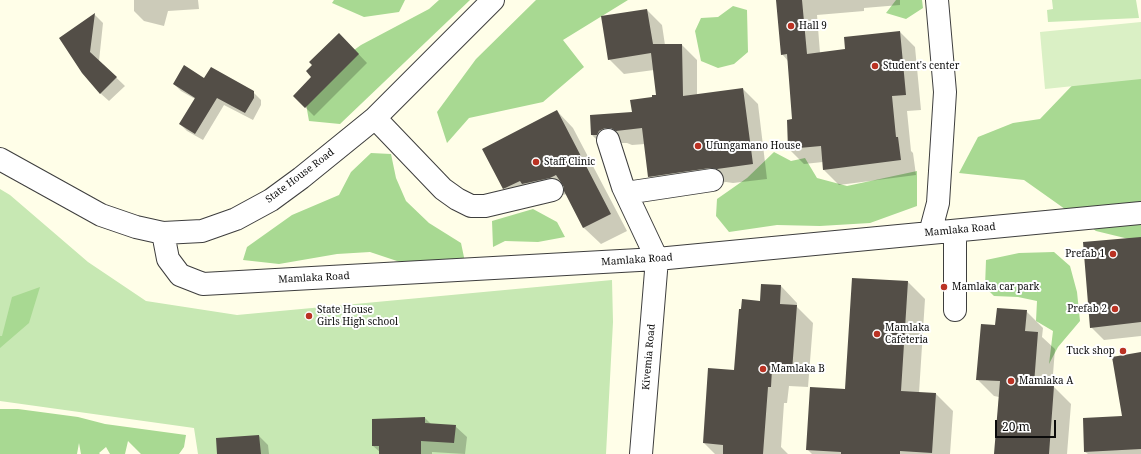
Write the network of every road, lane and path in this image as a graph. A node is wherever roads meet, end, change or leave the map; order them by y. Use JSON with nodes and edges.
{"nodes":[{"id":1,"x":493,"y":0,"type":"edge"},
{"id":2,"x":937,"y":0,"type":"edge"},
{"id":3,"x":375,"y":118,"type":"junction"},
{"id":4,"x":608,"y":140,"type":"dead end"},
{"id":5,"x":0,"y":159,"type":"edge"},
{"id":6,"x":712,"y":180,"type":"dead end"},
{"id":7,"x":552,"y":190,"type":"dead end"},
{"id":8,"x":626,"y":193,"type":"junction"},
{"id":9,"x":1141,"y":213,"type":"edge"},
{"id":10,"x":956,"y":231,"type":"junction"},
{"id":11,"x":163,"y":233,"type":"junction"},
{"id":12,"x":930,"y":233,"type":"junction"},
{"id":13,"x":657,"y":259,"type":"junction"},
{"id":14,"x":956,"y":310,"type":"dead end"},
{"id":15,"x":641,"y":454,"type":"edge"}],
"edges":[{"from":1,"to":3,"type":"street","name":"State House Road"},
{"from":2,"to":12,"type":"street"},
{"from":3,"to":7,"type":"street"},
{"from":3,"to":11,"type":"street","name":"State House Road"},
{"from":4,"to":8,"type":"street"},
{"from":5,"to":11,"type":"street","name":"State House Road"},
{"from":6,"to":8,"type":"street"},
{"from":8,"to":13,"type":"street"},
{"from":9,"to":10,"type":"street","name":"Mamlaka Road"},
{"from":10,"to":12,"type":"street","name":"Mamlaka Road"},
{"from":10,"to":14,"type":"street"},
{"from":11,"to":13,"type":"street","name":"Mamlaka Road"},
{"from":12,"to":13,"type":"street","name":"Mamlaka Road"},
{"from":13,"to":15,"type":"street","name":"Kivemia Road"}]}
